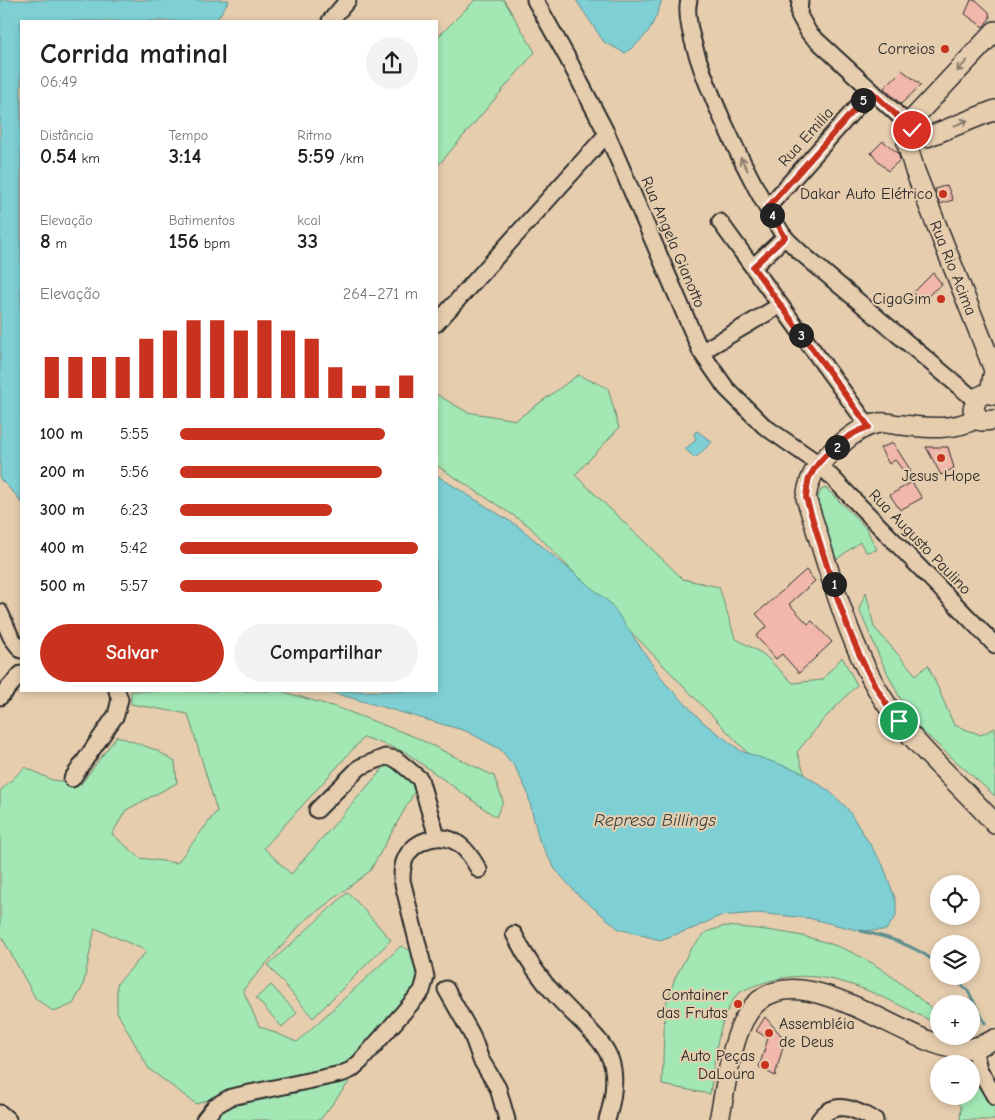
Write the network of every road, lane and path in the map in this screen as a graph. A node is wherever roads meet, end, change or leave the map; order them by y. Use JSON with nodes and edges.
{"nodes":[{"id":1,"x":348,"y":0,"type":"edge"},
{"id":2,"x":535,"y":0,"type":"edge"},
{"id":3,"x":689,"y":0,"type":"edge"},
{"id":4,"x":800,"y":0,"type":"edge"},
{"id":5,"x":331,"y":20,"type":"edge"},
{"id":6,"x":995,"y":31,"type":"edge"},
{"id":7,"x":871,"y":91,"type":"junction"},
{"id":8,"x":995,"y":110,"type":"edge"},
{"id":9,"x":908,"y":124,"type":"junction"},
{"id":10,"x":607,"y":134,"type":"junction"},
{"id":11,"x":927,"y":137,"type":"junction"},
{"id":12,"x":915,"y":171,"type":"junction"},
{"id":13,"x":768,"y":207,"type":"junction"},
{"id":14,"x":720,"y":222,"type":"dead end"},
{"id":15,"x":785,"y":237,"type":"junction"},
{"id":16,"x":753,"y":267,"type":"junction"},
{"id":17,"x":779,"y":306,"type":"junction"},
{"id":18,"x":438,"y":322,"type":"edge"},
{"id":19,"x":702,"y":352,"type":"junction"},
{"id":20,"x":987,"y":405,"type":"edge"},
{"id":21,"x":869,"y":427,"type":"junction"},
{"id":22,"x":819,"y":464,"type":"junction"},
{"id":23,"x":0,"y":612,"type":"edge"},
{"id":24,"x":995,"y":645,"type":"edge"},
{"id":25,"x":20,"y":649,"type":"edge"},
{"id":26,"x":20,"y":675,"type":"edge"},
{"id":27,"x":117,"y":692,"type":"edge"},
{"id":28,"x":0,"y":697,"type":"edge"},
{"id":29,"x":72,"y":779,"type":"dead end"},
{"id":30,"x":317,"y":810,"type":"dead end"},
{"id":31,"x":995,"y":824,"type":"edge"},
{"id":32,"x":437,"y":838,"type":"junction"},
{"id":33,"x":479,"y":870,"type":"dead end"},
{"id":34,"x":514,"y":934,"type":"dead end"},
{"id":35,"x":446,"y":989,"type":"dead end"},
{"id":36,"x":995,"y":1039,"type":"edge"},
{"id":37,"x":974,"y":1048,"type":"junction"},
{"id":38,"x":995,"y":1097,"type":"edge"},
{"id":39,"x":0,"y":1113,"type":"edge"},
{"id":40,"x":8,"y":1120,"type":"edge"},
{"id":41,"x":204,"y":1120,"type":"edge"},
{"id":42,"x":507,"y":1120,"type":"edge"},
{"id":43,"x":607,"y":1120,"type":"edge"},
{"id":44,"x":719,"y":1120,"type":"edge"},
{"id":45,"x":819,"y":1120,"type":"edge"},
{"id":46,"x":875,"y":1120,"type":"edge"}],
"edges":[{"from":1,"to":5,"type":"street"},
{"from":2,"to":10,"type":"street","name":"Rua Angela Gianotto"},
{"from":13,"to":3,"type":"street","one_way":true},
{"from":4,"to":7,"type":"street"},
{"from":6,"to":9,"type":"main road","one_way":true},
{"from":7,"to":9,"type":"street"},
{"from":7,"to":13,"type":"street","name":"Rua Emilia"},
{"from":11,"to":8,"type":"main road","one_way":true},
{"from":9,"to":11,"type":"main road"},
{"from":9,"to":12,"type":"main road","name":"Rua Rio Acima"},
{"from":10,"to":18,"type":"street"},
{"from":10,"to":19,"type":"street","name":"Rua Angela Gianotto"},
{"from":11,"to":12,"type":"main road"},
{"from":12,"to":20,"type":"main road","name":"Rua Rio Acima"},
{"from":13,"to":15,"type":"street"},
{"from":14,"to":16,"type":"street"},
{"from":15,"to":16,"type":"street"},
{"from":15,"to":20,"type":"street"},
{"from":16,"to":17,"type":"street"},
{"from":17,"to":19,"type":"street"},
{"from":17,"to":21,"type":"street"},
{"from":19,"to":22,"type":"street","name":"Rua Angela Gianotto"},
{"from":20,"to":21,"type":"main road"},
{"from":21,"to":22,"type":"main road"},
{"from":22,"to":24,"type":"street","name":"Rua Augusto Paulino"},
{"from":22,"to":31,"type":"main road"},
{"from":23,"to":25,"type":"street"},
{"from":26,"to":28,"type":"street"},
{"from":27,"to":29,"type":"street"},
{"from":30,"to":32,"type":"street"},
{"from":32,"to":33,"type":"street"},
{"from":32,"to":41,"type":"street"},
{"from":34,"to":43,"type":"street"},
{"from":35,"to":42,"type":"street"},
{"from":36,"to":37,"type":"main road"},
{"from":37,"to":38,"type":"street"},
{"from":37,"to":44,"type":"main road"},
{"from":39,"to":40,"type":"street"},
{"from":45,"to":46,"type":"street"}]}
